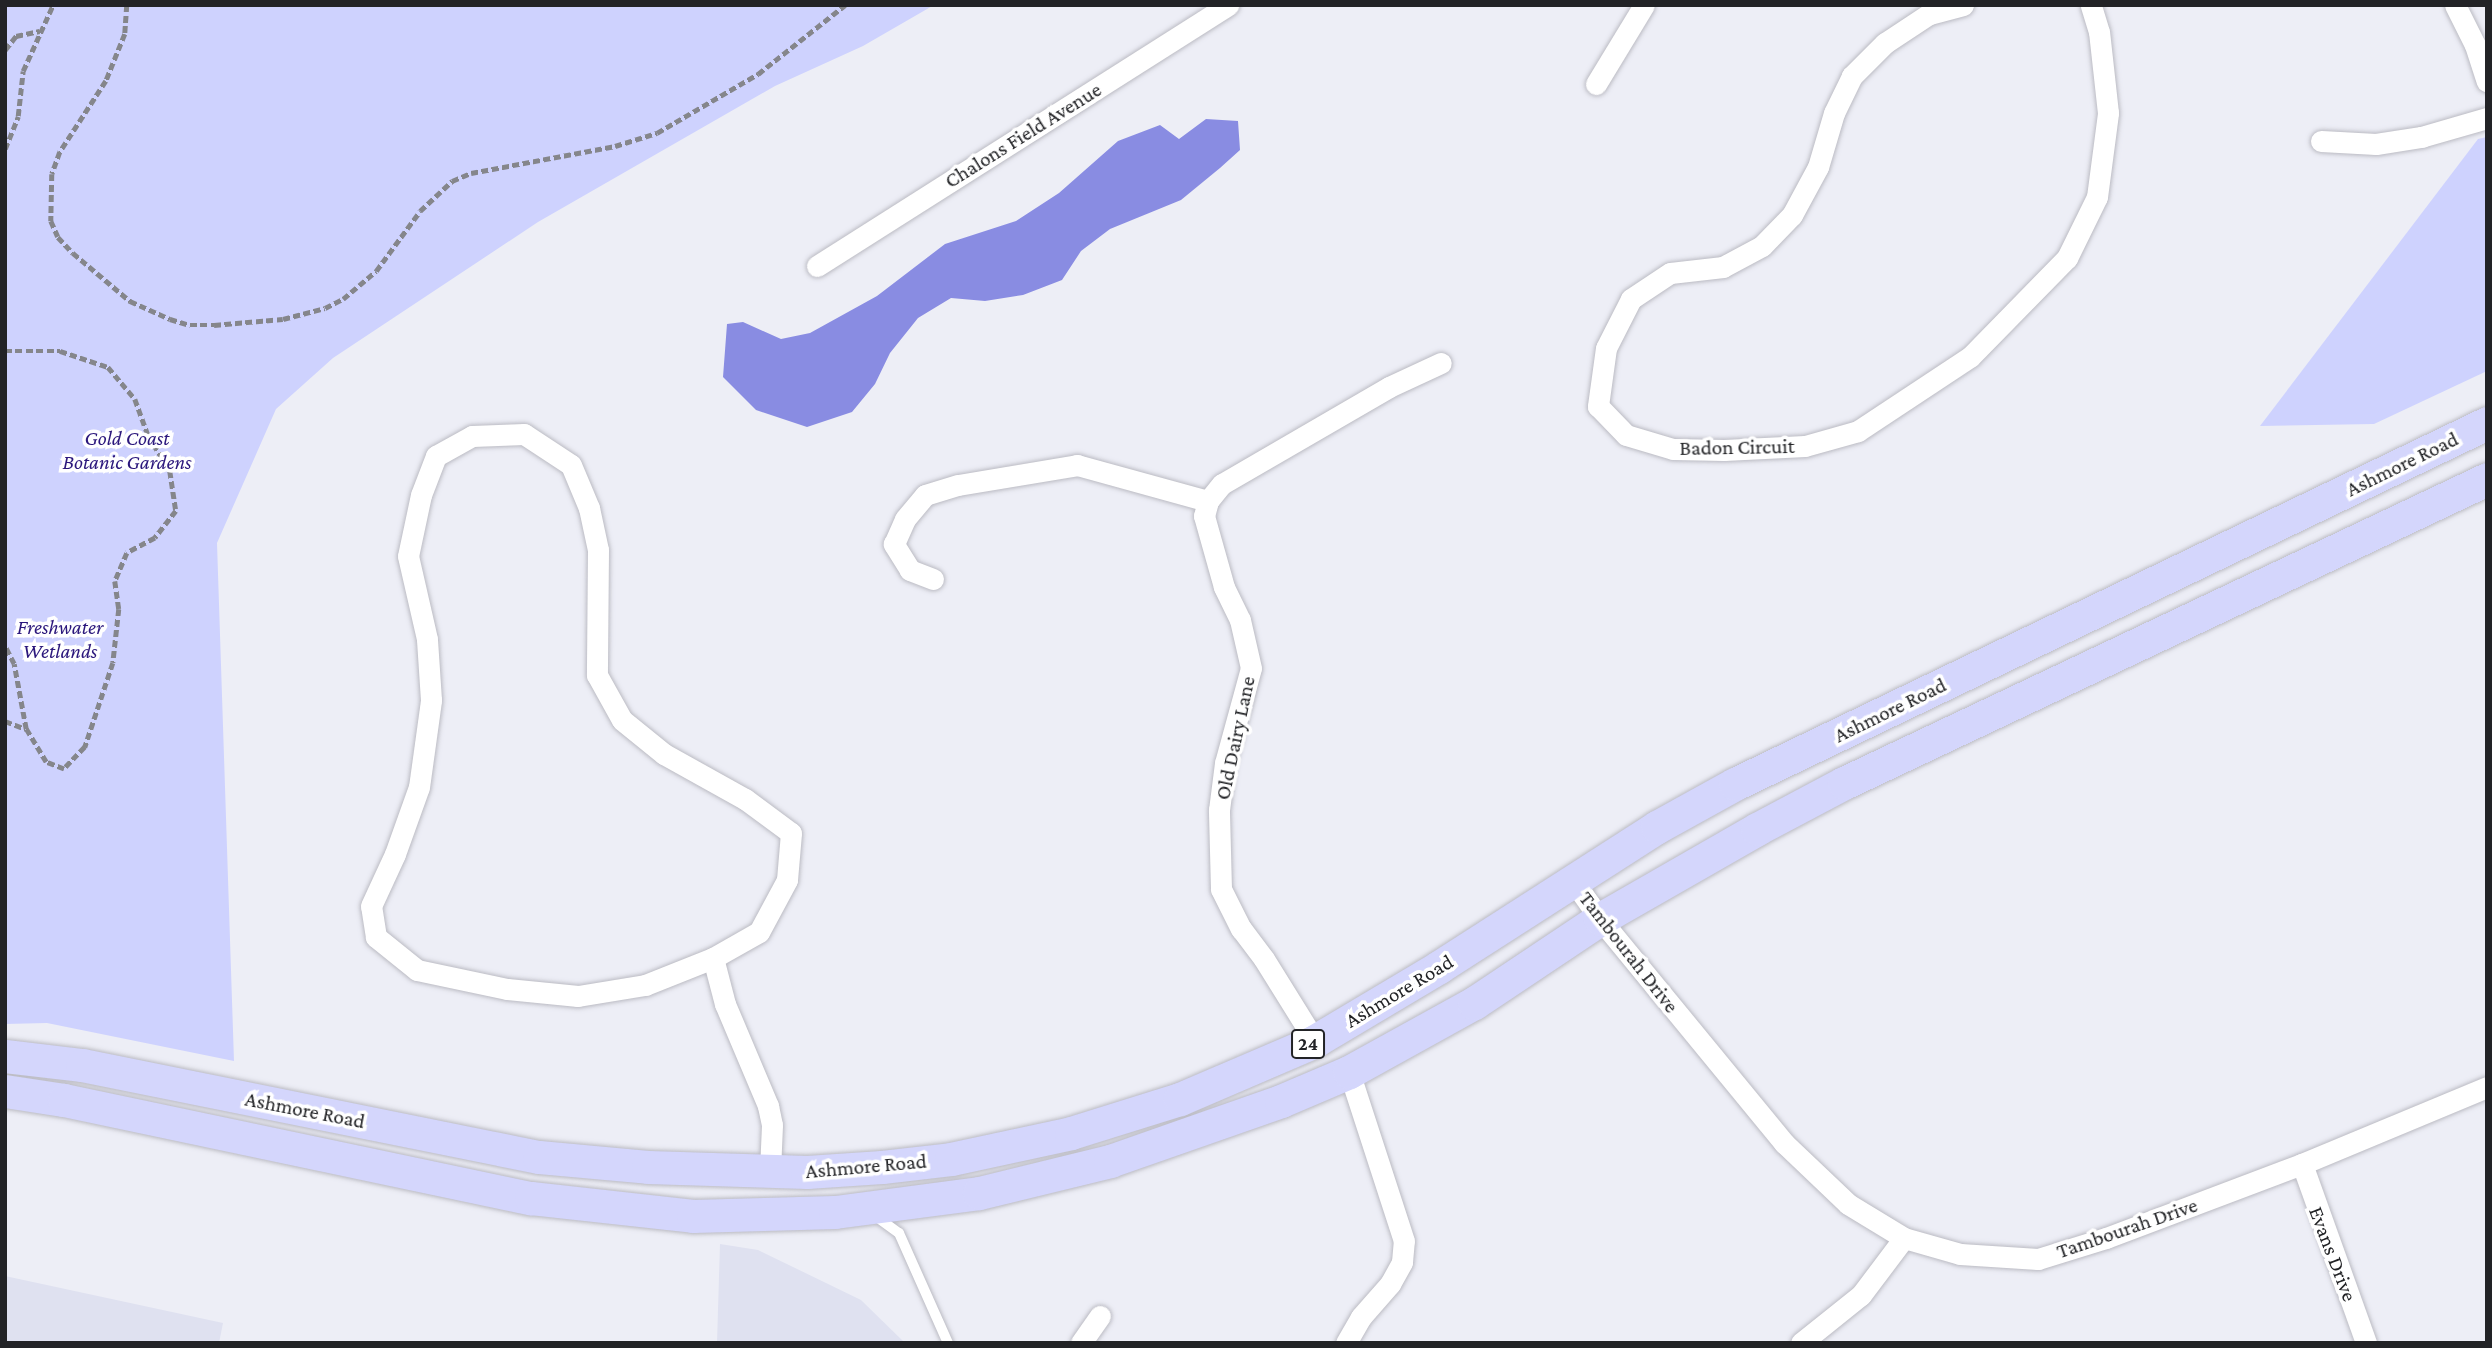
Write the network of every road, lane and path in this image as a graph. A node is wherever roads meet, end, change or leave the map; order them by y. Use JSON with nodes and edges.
{"nodes":[{"id":1,"x":53,"y":5,"type":"edge"},
{"id":2,"x":127,"y":5,"type":"edge"},
{"id":3,"x":845,"y":5,"type":"edge"},
{"id":4,"x":1228,"y":5,"type":"edge"},
{"id":5,"x":1644,"y":5,"type":"edge"},
{"id":6,"x":1963,"y":5,"type":"edge"},
{"id":7,"x":2091,"y":5,"type":"edge"},
{"id":8,"x":2455,"y":5,"type":"edge"},
{"id":9,"x":40,"y":31,"type":"junction"},
{"id":10,"x":5,"y":50,"type":"edge"},
{"id":11,"x":2487,"y":81,"type":"edge"},
{"id":12,"x":1596,"y":84,"type":"dead end"},
{"id":13,"x":2487,"y":118,"type":"edge"},
{"id":14,"x":2321,"y":141,"type":"dead end"},
{"id":15,"x":5,"y":149,"type":"edge"},
{"id":16,"x":817,"y":266,"type":"dead end"},
{"id":17,"x":5,"y":351,"type":"edge"},
{"id":18,"x":1441,"y":363,"type":"dead end"},
{"id":19,"x":2487,"y":423,"type":"edge"},
{"id":20,"x":2487,"y":479,"type":"edge"},
{"id":21,"x":1208,"y":501,"type":"junction"},
{"id":22,"x":933,"y":579,"type":"dead end"},
{"id":23,"x":5,"y":646,"type":"edge"},
{"id":24,"x":5,"y":722,"type":"edge"},
{"id":25,"x":26,"y":729,"type":"junction"},
{"id":26,"x":1572,"y":879,"type":"junction"},
{"id":27,"x":1600,"y":919,"type":"junction"},
{"id":28,"x":713,"y":958,"type":"junction"},
{"id":29,"x":1315,"y":1041,"type":"junction"},
{"id":30,"x":5,"y":1056,"type":"edge"},
{"id":31,"x":1349,"y":1072,"type":"junction"},
{"id":32,"x":2487,"y":1087,"type":"edge"},
{"id":33,"x":5,"y":1091,"type":"edge"},
{"id":34,"x":2302,"y":1164,"type":"junction"},
{"id":35,"x":770,"y":1171,"type":"junction"},
{"id":36,"x":864,"y":1208,"type":"junction"},
{"id":37,"x":1904,"y":1238,"type":"junction"},
{"id":38,"x":1100,"y":1315,"type":"dead end"},
{"id":39,"x":948,"y":1343,"type":"edge"},
{"id":40,"x":1081,"y":1343,"type":"edge"},
{"id":41,"x":1346,"y":1343,"type":"edge"},
{"id":42,"x":1801,"y":1343,"type":"edge"},
{"id":43,"x":2366,"y":1343,"type":"edge"}],
"edges":[{"from":1,"to":9,"type":"path"},
{"from":2,"to":3,"type":"path"},
{"from":4,"to":16,"type":"street","name":"Chalons Field Avenue"},
{"from":5,"to":12,"type":"street"},
{"from":6,"to":7,"type":"street","name":"Badon Circuit"},
{"from":8,"to":11,"type":"street"},
{"from":9,"to":10,"type":"path"},
{"from":9,"to":15,"type":"path"},
{"from":13,"to":14,"type":"street"},
{"from":17,"to":25,"type":"path"},
{"from":18,"to":21,"type":"street"},
{"from":19,"to":26,"type":"main road","name":"Ashmore Road","number":"24"},
{"from":20,"to":27,"type":"main road","name":"Ashmore Road","number":"24"},
{"from":21,"to":22,"type":"street"},
{"from":21,"to":29,"type":"street","name":"Old Dairy Lane"},
{"from":23,"to":25,"type":"path"},
{"from":24,"to":25,"type":"path"},
{"from":26,"to":27,"type":"street","name":"Tambourah Drive"},
{"from":26,"to":29,"type":"main road","name":"Ashmore Road","number":"24"},
{"from":27,"to":31,"type":"main road","name":"Ashmore Road","number":"24"},
{"from":27,"to":37,"type":"street","name":"Tambourah Drive"},
{"from":28,"to":28,"type":"street"},
{"from":28,"to":35,"type":"street"},
{"from":29,"to":35,"type":"main road","name":"Ashmore Road","number":"24"},
{"from":30,"to":35,"type":"main road","name":"Ashmore Road","number":"24"},
{"from":31,"to":36,"type":"main road","name":"Ashmore Road","number":"24"},
{"from":31,"to":41,"type":"street"},
{"from":32,"to":34,"type":"street","name":"Tambourah Drive"},
{"from":33,"to":36,"type":"main road","name":"Ashmore Road","number":"24"},
{"from":34,"to":37,"type":"street","name":"Tambourah Drive"},
{"from":34,"to":43,"type":"street","name":"Evans Drive"},
{"from":36,"to":39,"type":"lane"},
{"from":37,"to":42,"type":"street"},
{"from":38,"to":40,"type":"street"}]}
